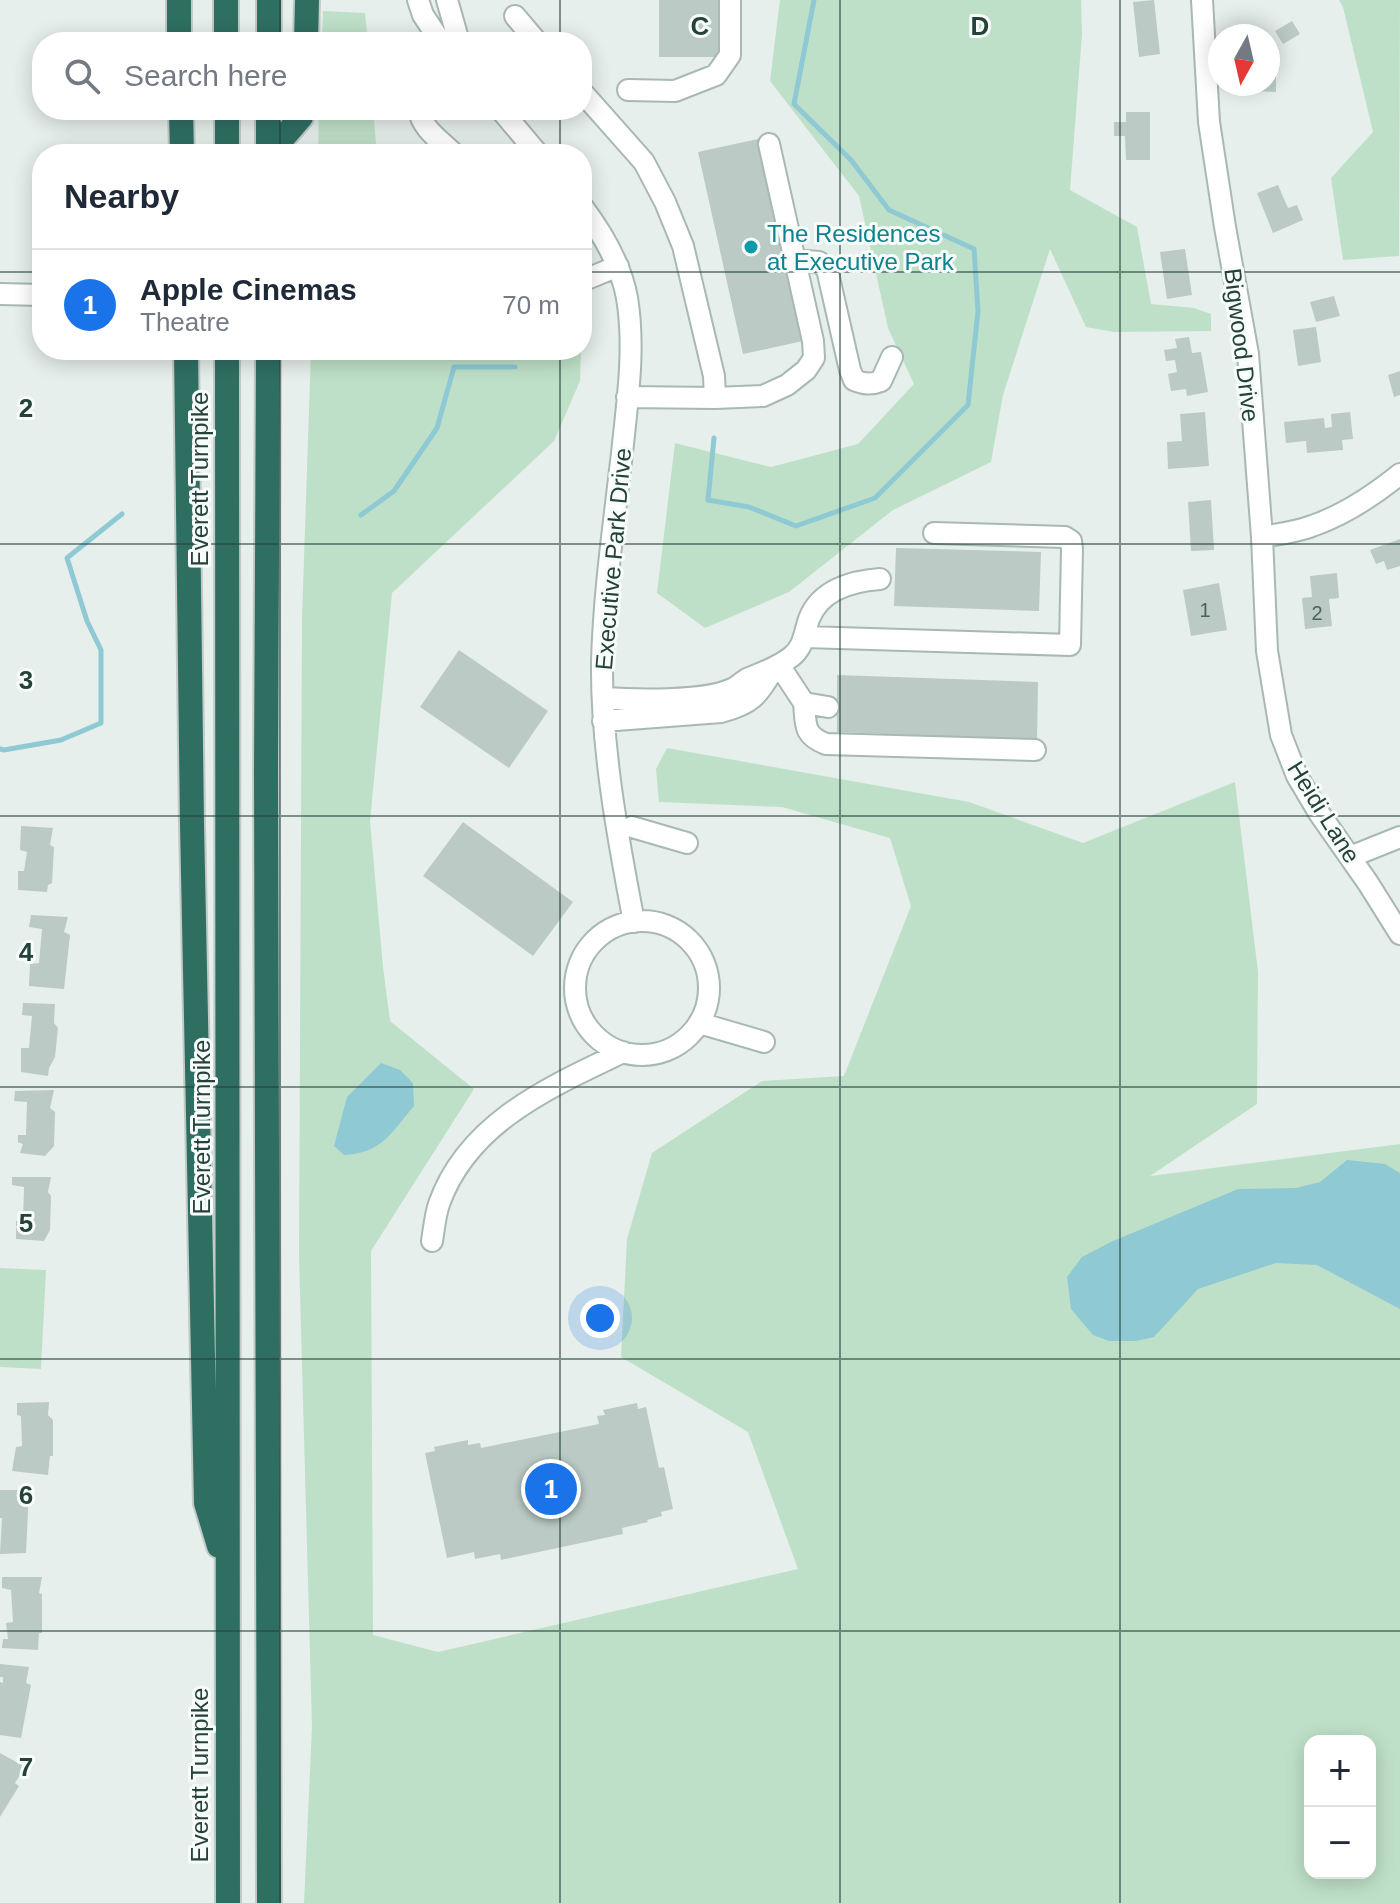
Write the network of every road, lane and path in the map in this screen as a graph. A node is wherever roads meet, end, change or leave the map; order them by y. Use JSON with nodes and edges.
{"nodes":[{"id":1,"x":179,"y":0,"type":"edge"},
{"id":2,"x":226,"y":0,"type":"edge"},
{"id":3,"x":269,"y":0,"type":"edge"},
{"id":4,"x":307,"y":0,"type":"edge"},
{"id":5,"x":418,"y":0,"type":"edge"},
{"id":6,"x":447,"y":0,"type":"edge"},
{"id":7,"x":730,"y":0,"type":"edge"},
{"id":8,"x":1202,"y":0,"type":"edge"},
{"id":9,"x":515,"y":16,"type":"dead end"},
{"id":10,"x":179,"y":32,"type":"edge"},
{"id":11,"x":226,"y":32,"type":"edge"},
{"id":12,"x":269,"y":32,"type":"edge"},
{"id":13,"x":306,"y":32,"type":"edge"},
{"id":14,"x":434,"y":32,"type":"edge"},
{"id":15,"x":456,"y":32,"type":"edge"},
{"id":16,"x":529,"y":32,"type":"edge"},
{"id":17,"x":628,"y":90,"type":"dead end"},
{"id":18,"x":592,"y":103,"type":"edge"},
{"id":19,"x":181,"y":120,"type":"edge"},
{"id":20,"x":227,"y":120,"type":"edge"},
{"id":21,"x":268,"y":120,"type":"edge"},
{"id":22,"x":298,"y":120,"type":"edge"},
{"id":23,"x":421,"y":120,"type":"edge"},
{"id":24,"x":509,"y":120,"type":"edge"},
{"id":25,"x":182,"y":144,"type":"edge"},
{"id":26,"x":227,"y":144,"type":"edge"},
{"id":27,"x":269,"y":144,"type":"edge"},
{"id":28,"x":278,"y":144,"type":"edge"},
{"id":29,"x":444,"y":144,"type":"edge"},
{"id":30,"x":530,"y":144,"type":"edge"},
{"id":31,"x":769,"y":144,"type":"dead end"},
{"id":32,"x":592,"y":219,"type":"edge"},
{"id":33,"x":796,"y":265,"type":"junction"},
{"id":34,"x":618,"y":266,"type":"junction"},
{"id":35,"x":592,"y":277,"type":"edge"},
{"id":36,"x":0,"y":294,"type":"edge"},
{"id":37,"x":32,"y":295,"type":"edge"},
{"id":38,"x":892,"y":357,"type":"dead end"},
{"id":39,"x":186,"y":360,"type":"edge"},
{"id":40,"x":227,"y":360,"type":"edge"},
{"id":41,"x":268,"y":360,"type":"edge"},
{"id":42,"x":627,"y":397,"type":"junction"},
{"id":43,"x":715,"y":398,"type":"junction"},
{"id":44,"x":1400,"y":474,"type":"edge"},
{"id":45,"x":934,"y":533,"type":"dead end"},
{"id":46,"x":1262,"y":537,"type":"junction"},
{"id":47,"x":880,"y":579,"type":"dead end"},
{"id":48,"x":805,"y":637,"type":"junction"},
{"id":49,"x":776,"y":668,"type":"junction"},
{"id":50,"x":603,"y":698,"type":"junction"},
{"id":51,"x":804,"y":703,"type":"junction"},
{"id":52,"x":828,"y":707,"type":"dead end"},
{"id":53,"x":603,"y":721,"type":"junction"},
{"id":54,"x":1035,"y":750,"type":"dead end"},
{"id":55,"x":632,"y":827,"type":"dead end"},
{"id":56,"x":1400,"y":837,"type":"edge"},
{"id":57,"x":687,"y":843,"type":"dead end"},
{"id":58,"x":1350,"y":857,"type":"junction"},
{"id":59,"x":634,"y":922,"type":"junction"},
{"id":60,"x":1400,"y":934,"type":"edge"},
{"id":61,"x":699,"y":1023,"type":"junction"},
{"id":62,"x":764,"y":1042,"type":"dead end"},
{"id":63,"x":623,"y":1052,"type":"junction"},
{"id":64,"x":432,"y":1241,"type":"dead end"},
{"id":65,"x":226,"y":1570,"type":"junction"},
{"id":66,"x":228,"y":1903,"type":"edge"},
{"id":67,"x":269,"y":1903,"type":"edge"}],
"edges":[{"from":1,"to":10,"type":"highway"},
{"from":2,"to":11,"type":"highway"},
{"from":3,"to":12,"type":"highway"},
{"from":4,"to":13,"type":"highway"},
{"from":5,"to":14,"type":"street"},
{"from":6,"to":15,"type":"street"},
{"from":7,"to":17,"type":"street"},
{"from":8,"to":46,"type":"street","name":"Bigwood Drive"},
{"from":9,"to":16,"type":"street"},
{"from":18,"to":43,"type":"street"},
{"from":19,"to":25,"type":"highway"},
{"from":20,"to":26,"type":"highway"},
{"from":21,"to":27,"type":"highway"},
{"from":22,"to":28,"type":"highway"},
{"from":23,"to":29,"type":"street"},
{"from":24,"to":30,"type":"street"},
{"from":31,"to":33,"type":"street"},
{"from":32,"to":34,"type":"street","name":"Executive Park Drive"},
{"from":33,"to":38,"type":"street"},
{"from":33,"to":43,"type":"street"},
{"from":34,"to":35,"type":"street"},
{"from":34,"to":42,"type":"street","name":"Executive Park Drive"},
{"from":36,"to":37,"type":"street"},
{"from":39,"to":65,"type":"highway"},
{"from":40,"to":65,"type":"highway","name":"Everett Turnpike"},
{"from":41,"to":67,"type":"highway"},
{"from":42,"to":43,"type":"street"},
{"from":42,"to":50,"type":"street","name":"Executive Park Drive"},
{"from":44,"to":46,"type":"street"},
{"from":45,"to":48,"type":"street"},
{"from":46,"to":58,"type":"street","name":"Heidi Lane"},
{"from":47,"to":48,"type":"street"},
{"from":48,"to":49,"type":"street"},
{"from":49,"to":50,"type":"street"},
{"from":49,"to":51,"type":"street"},
{"from":49,"to":53,"type":"street"},
{"from":50,"to":53,"type":"street","name":"Executive Park Drive"},
{"from":51,"to":52,"type":"street"},
{"from":51,"to":54,"type":"street"},
{"from":53,"to":59,"type":"street","name":"Executive Park Drive"},
{"from":55,"to":57,"type":"street"},
{"from":56,"to":58,"type":"street"},
{"from":58,"to":60,"type":"street","name":"Heidi Lane"},
{"from":59,"to":61,"type":"street"},
{"from":59,"to":63,"type":"street"},
{"from":61,"to":62,"type":"street"},
{"from":61,"to":63,"type":"street"},
{"from":63,"to":64,"type":"street"},
{"from":65,"to":66,"type":"highway","name":"Everett Turnpike"}]}
